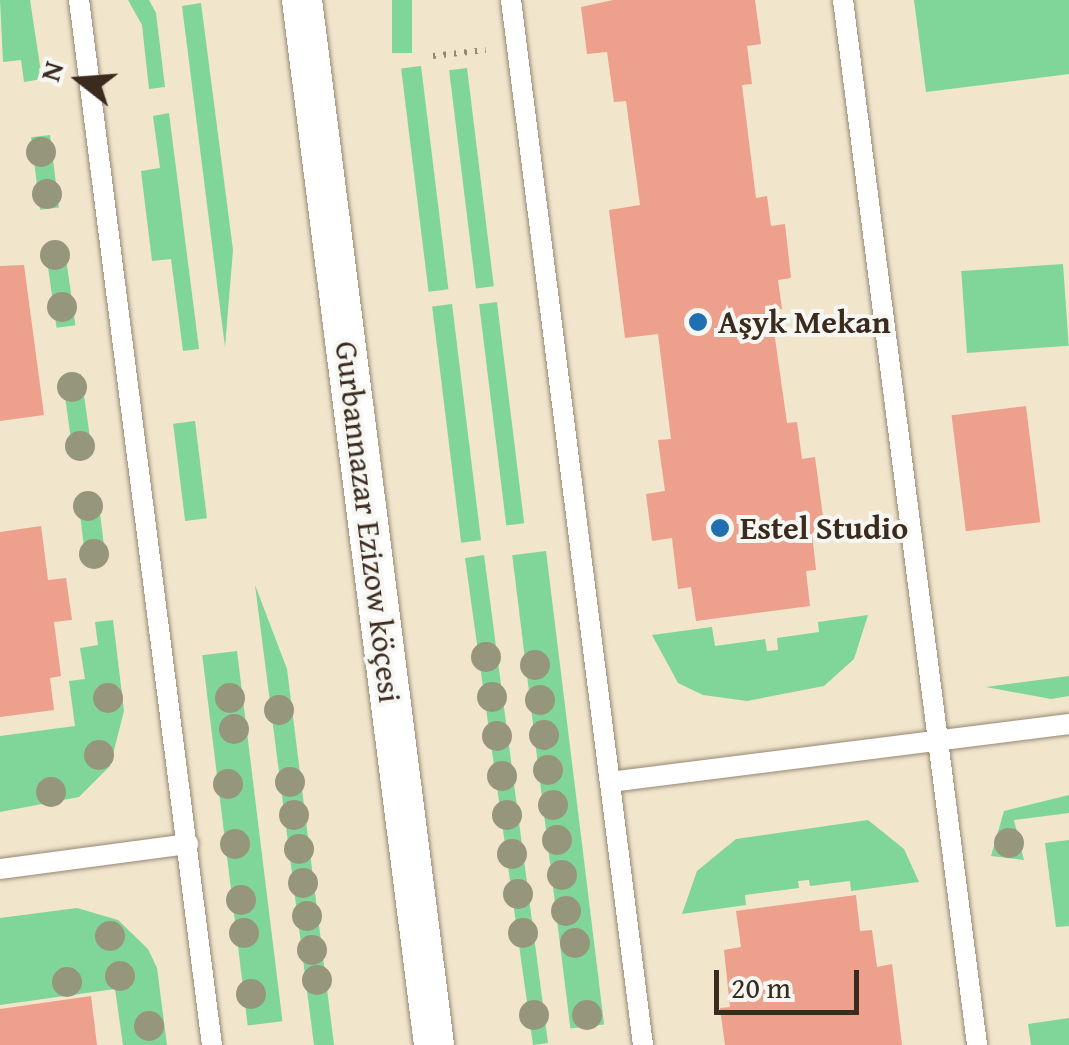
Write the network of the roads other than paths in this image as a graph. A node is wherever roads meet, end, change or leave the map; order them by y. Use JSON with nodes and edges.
{"nodes":[{"id":1,"x":79,"y":0,"type":"edge"},
{"id":2,"x":302,"y":0,"type":"edge"},
{"id":3,"x":511,"y":0,"type":"edge"},
{"id":4,"x":842,"y":0,"type":"edge"},
{"id":5,"x":1069,"y":724,"type":"edge"},
{"id":6,"x":938,"y":740,"type":"junction"},
{"id":7,"x":610,"y":782,"type":"junction"},
{"id":8,"x":188,"y":844,"type":"junction"},
{"id":9,"x":0,"y":869,"type":"edge"},
{"id":10,"x":212,"y":1045,"type":"edge"},
{"id":11,"x":434,"y":1045,"type":"edge"},
{"id":12,"x":643,"y":1045,"type":"edge"},
{"id":13,"x":977,"y":1045,"type":"edge"}],
"edges":[{"from":1,"to":8,"type":"lane"},
{"from":2,"to":11,"type":"street","name":"Gurbannazar Ezizow köçesi"},
{"from":3,"to":7,"type":"lane"},
{"from":4,"to":6,"type":"lane"},
{"from":5,"to":6,"type":"lane"},
{"from":6,"to":7,"type":"lane"},
{"from":6,"to":13,"type":"lane"},
{"from":7,"to":12,"type":"lane"},
{"from":8,"to":9,"type":"lane"},
{"from":8,"to":10,"type":"lane"}]}
